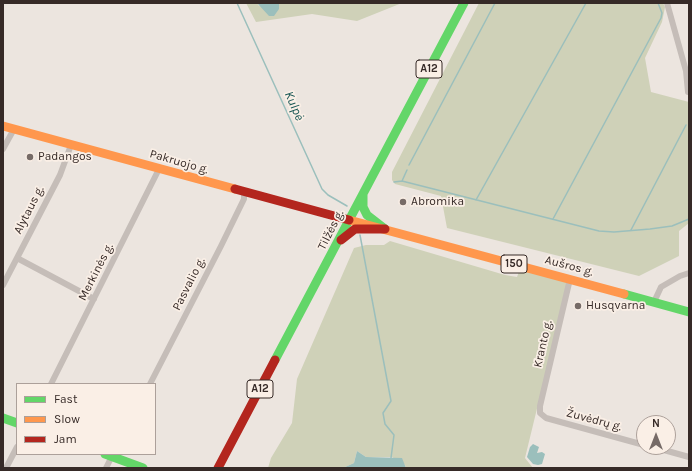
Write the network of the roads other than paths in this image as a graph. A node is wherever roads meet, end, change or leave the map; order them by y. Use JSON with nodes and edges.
{"nodes":[{"id":1,"x":464,"y":3,"type":"edge"},
{"id":2,"x":667,"y":3,"type":"edge"},
{"id":3,"x":688,"y":92,"type":"edge"},
{"id":4,"x":3,"y":126,"type":"edge"},
{"id":5,"x":14,"y":129,"type":"junction"},
{"id":6,"x":71,"y":145,"type":"junction"},
{"id":7,"x":3,"y":149,"type":"edge"},
{"id":8,"x":160,"y":169,"type":"junction"},
{"id":9,"x":244,"y":192,"type":"junction"},
{"id":10,"x":364,"y":194,"type":"junction"},
{"id":11,"x":349,"y":220,"type":"junction"},
{"id":12,"x":385,"y":229,"type":"junction"},
{"id":13,"x":338,"y":243,"type":"junction"},
{"id":14,"x":17,"y":258,"type":"junction"},
{"id":15,"x":689,"y":273,"type":"edge"},
{"id":16,"x":570,"y":279,"type":"junction"},
{"id":17,"x":3,"y":285,"type":"edge"},
{"id":18,"x":94,"y":299,"type":"junction"},
{"id":19,"x":654,"y":302,"type":"junction"},
{"id":20,"x":689,"y":312,"type":"edge"},
{"id":21,"x":52,"y":383,"type":"edge"},
{"id":22,"x":151,"y":383,"type":"edge"},
{"id":23,"x":540,"y":413,"type":"joint"},
{"id":24,"x":3,"y":418,"type":"edge"},
{"id":25,"x":16,"y":423,"type":"edge"},
{"id":26,"x":636,"y":443,"type":"edge"},
{"id":27,"x":16,"y":449,"type":"edge"},
{"id":28,"x":676,"y":453,"type":"edge"},
{"id":29,"x":110,"y":455,"type":"edge"},
{"id":30,"x":689,"y":457,"type":"edge"},
{"id":31,"x":6,"y":468,"type":"edge"},
{"id":32,"x":106,"y":468,"type":"edge"},
{"id":33,"x":143,"y":468,"type":"edge"},
{"id":34,"x":218,"y":468,"type":"edge"}],
"edges":[{"from":1,"to":10,"type":"main road","name":"Tilžės g.","number":"A12"},
{"from":2,"to":3,"type":"street"},
{"from":4,"to":5,"type":"main road","name":"Pakruojo g."},
{"from":5,"to":6,"type":"main road","name":"Pakruojo g."},
{"from":5,"to":7,"type":"street"},
{"from":6,"to":8,"type":"main road","name":"Pakruojo g."},
{"from":6,"to":14,"type":"street","name":"Alytaus g."},
{"from":8,"to":9,"type":"main road","name":"Pakruojo g."},
{"from":8,"to":18,"type":"street","name":"Merkinės g."},
{"from":9,"to":11,"type":"main road","name":"Pakruojo g."},
{"from":9,"to":22,"type":"street","name":"Pasvalio g."},
{"from":10,"to":11,"type":"main road","name":"Tilžės g.","number":"A12"},
{"from":10,"to":12,"type":"main road"},
{"from":11,"to":12,"type":"main road","name":"Aušros g.","number":"150"},
{"from":11,"to":13,"type":"main road","name":"Tilžės g.","number":"A12"},
{"from":12,"to":13,"type":"main road"},
{"from":12,"to":16,"type":"main road","name":"Aušros g.","number":"150"},
{"from":13,"to":34,"type":"main road","name":"Tilžės g.","number":"A12"},
{"from":14,"to":17,"type":"street","name":"Alytaus g."},
{"from":14,"to":18,"type":"street"},
{"from":15,"to":19,"type":"street"},
{"from":16,"to":19,"type":"main road","name":"Aušros g.","number":"150"},
{"from":16,"to":23,"type":"street","name":"Kranto g."},
{"from":18,"to":21,"type":"street","name":"Merkinės g."},
{"from":19,"to":20,"type":"main road","name":"Aušros g.","number":"150"},
{"from":23,"to":26,"type":"street","name":"Žuvėdrų g."},
{"from":24,"to":25,"type":"main road"},
{"from":27,"to":31,"type":"street"},
{"from":28,"to":30,"type":"street"},
{"from":29,"to":32,"type":"street"},
{"from":29,"to":33,"type":"main road"}]}
